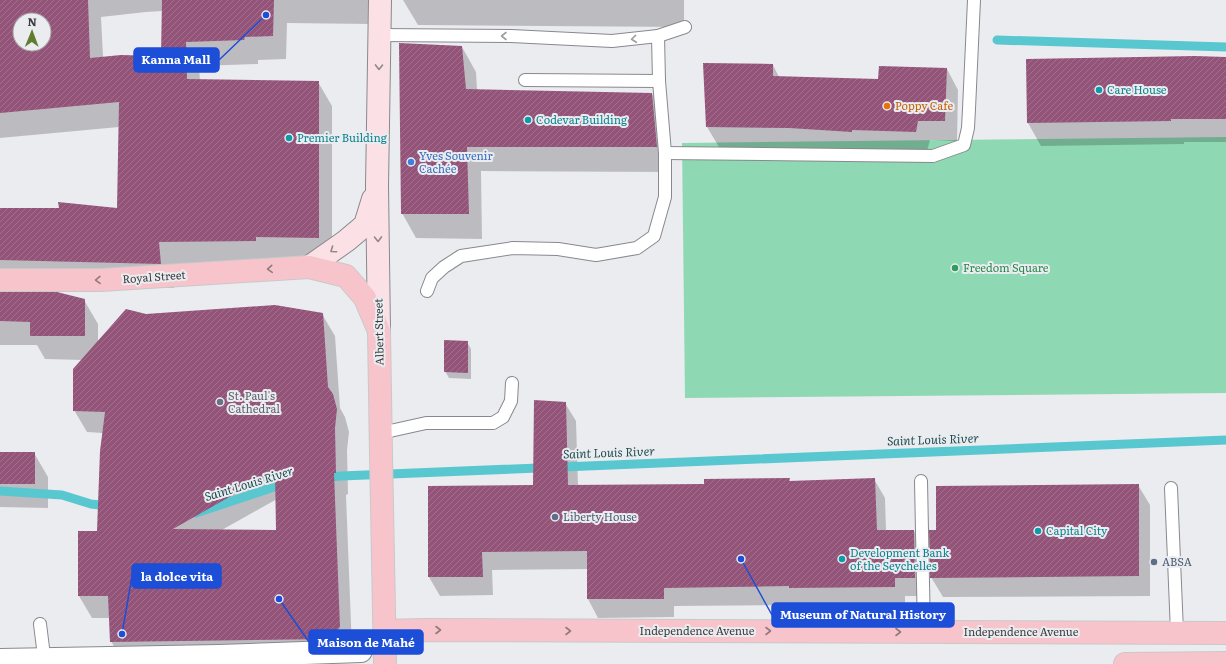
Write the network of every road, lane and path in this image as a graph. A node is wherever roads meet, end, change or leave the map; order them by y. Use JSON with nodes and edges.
{"nodes":[{"id":1,"x":380,"y":0,"type":"edge"},
{"id":2,"x":974,"y":0,"type":"edge"},
{"id":3,"x":685,"y":27,"type":"dead end"},
{"id":4,"x":379,"y":35,"type":"junction"},
{"id":5,"x":658,"y":36,"type":"junction"},
{"id":6,"x":525,"y":80,"type":"dead end"},
{"id":7,"x":659,"y":81,"type":"junction"},
{"id":8,"x":665,"y":153,"type":"junction"},
{"id":9,"x":377,"y":186,"type":"junction"},
{"id":10,"x":308,"y":267,"type":"junction"},
{"id":11,"x":0,"y":280,"type":"edge"},
{"id":12,"x":427,"y":291,"type":"dead end"},
{"id":13,"x":380,"y":331,"type":"junction"},
{"id":14,"x":512,"y":383,"type":"dead end"},
{"id":15,"x":381,"y":433,"type":"junction"},
{"id":16,"x":921,"y":481,"type":"dead end"},
{"id":17,"x":1171,"y":488,"type":"dead end"},
{"id":18,"x":40,"y":624,"type":"dead end"},
{"id":19,"x":385,"y":631,"type":"junction"},
{"id":20,"x":924,"y":632,"type":"junction"},
{"id":21,"x":1177,"y":632,"type":"junction"},
{"id":22,"x":1226,"y":632,"type":"edge"},
{"id":23,"x":361,"y":652,"type":"junction"},
{"id":24,"x":0,"y":660,"type":"edge"},
{"id":25,"x":45,"y":662,"type":"edge"},
{"id":26,"x":381,"y":664,"type":"edge"},
{"id":27,"x":385,"y":664,"type":"edge"},
{"id":28,"x":1125,"y":664,"type":"edge"},
{"id":29,"x":1226,"y":664,"type":"edge"}],
"edges":[{"from":1,"to":4,"type":"main road","name":"Albert Street"},
{"from":2,"to":8,"type":"lane"},
{"from":3,"to":5,"type":"lane"},
{"from":5,"to":4,"type":"lane","one_way":true},
{"from":4,"to":9,"type":"main road","name":"Albert Street","one_way":true},
{"from":5,"to":7,"type":"lane"},
{"from":6,"to":7,"type":"lane"},
{"from":7,"to":8,"type":"lane"},
{"from":8,"to":12,"type":"lane"},
{"from":9,"to":10,"type":"main road","one_way":true},
{"from":9,"to":13,"type":"main road","name":"Albert Street","one_way":true},
{"from":10,"to":11,"type":"main road","name":"Royal Street","one_way":true},
{"from":10,"to":13,"type":"main road","name":"Royal Street"},
{"from":13,"to":15,"type":"main road","name":"Albert Street"},
{"from":14,"to":15,"type":"lane"},
{"from":15,"to":19,"type":"main road","name":"Albert Street"},
{"from":16,"to":20,"type":"lane"},
{"from":17,"to":21,"type":"lane"},
{"from":18,"to":25,"type":"lane"},
{"from":19,"to":20,"type":"main road","name":"Independence Avenue","one_way":true},
{"from":19,"to":23,"type":"street"},
{"from":19,"to":27,"type":"main road","name":"Albert Street"},
{"from":20,"to":21,"type":"main road","name":"Independence Avenue"},
{"from":21,"to":22,"type":"main road","name":"Independence Avenue"},
{"from":23,"to":25,"type":"street"},
{"from":23,"to":26,"type":"street"},
{"from":24,"to":25,"type":"street"},
{"from":28,"to":29,"type":"main road"}]}
